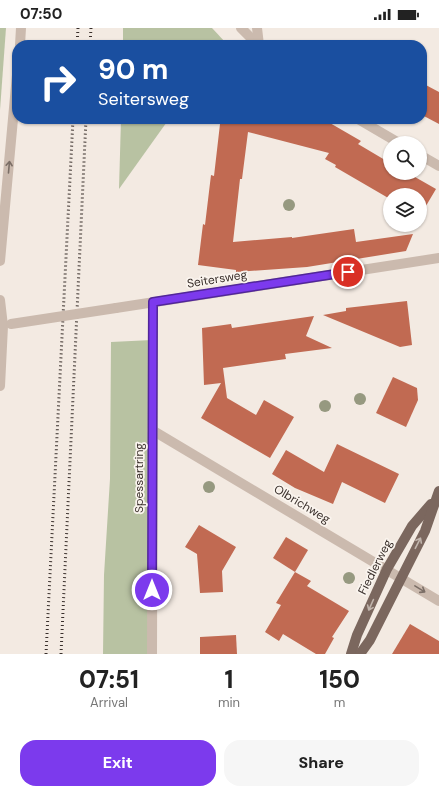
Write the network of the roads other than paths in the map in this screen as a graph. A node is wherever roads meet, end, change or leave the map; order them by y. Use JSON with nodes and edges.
{"nodes":[{"id":1,"x":21,"y":28,"type":"edge"},
{"id":2,"x":241,"y":28,"type":"edge"},
{"id":3,"x":257,"y":28,"type":"edge"},
{"id":4,"x":20,"y":40,"type":"edge"},
{"id":5,"x":254,"y":40,"type":"edge"},
{"id":6,"x":258,"y":40,"type":"edge"},
{"id":7,"x":13,"y":124,"type":"edge"},
{"id":8,"x":367,"y":124,"type":"edge"},
{"id":9,"x":387,"y":136,"type":"edge"},
{"id":10,"x":427,"y":159,"type":"edge"},
{"id":11,"x":439,"y":166,"type":"edge"},
{"id":12,"x":439,"y":258,"type":"edge"},
{"id":13,"x":0,"y":261,"type":"edge"},
{"id":14,"x":0,"y":300,"type":"edge"},
{"id":15,"x":153,"y":302,"type":"junction"},
{"id":16,"x":5,"y":325,"type":"edge"},
{"id":17,"x":0,"y":382,"type":"edge"},
{"id":18,"x":0,"y":386,"type":"edge"},
{"id":19,"x":152,"y":430,"type":"junction"},
{"id":20,"x":438,"y":497,"type":"edge"},
{"id":21,"x":387,"y":569,"type":"junction"},
{"id":22,"x":400,"y":577,"type":"junction"},
{"id":23,"x":439,"y":601,"type":"edge"},
{"id":24,"x":152,"y":654,"type":"edge"},
{"id":25,"x":351,"y":654,"type":"edge"},
{"id":26,"x":360,"y":654,"type":"edge"}],
"edges":[{"from":1,"to":4,"type":"street"},
{"from":2,"to":5,"type":"street"},
{"from":3,"to":6,"type":"street"},
{"from":13,"to":7,"type":"street","one_way":true},
{"from":8,"to":9,"type":"street"},
{"from":10,"to":11,"type":"street"},
{"from":12,"to":15,"type":"street","name":"Seitersweg"},
{"from":14,"to":16,"type":"street"},
{"from":15,"to":16,"type":"street","name":"Seitersweg","bridge":true},
{"from":15,"to":19,"type":"street","name":"Spessartring"},
{"from":16,"to":17,"type":"street"},
{"from":17,"to":18,"type":"street"},
{"from":19,"to":21,"type":"street","name":"Olbrichweg"},
{"from":19,"to":24,"type":"street","name":"Spessartring"},
{"from":20,"to":21,"type":"main road","name":"Fiedlerweg"},
{"from":22,"to":20,"type":"main road","name":"Fiedlerweg","one_way":true},
{"from":21,"to":22,"type":"street","name":"Olbrichweg"},
{"from":21,"to":25,"type":"main road","name":"Fiedlerweg","one_way":true},
{"from":22,"to":23,"type":"street","name":"Olbrichweg","one_way":true},
{"from":22,"to":26,"type":"main road","name":"Fiedlerweg"}]}
